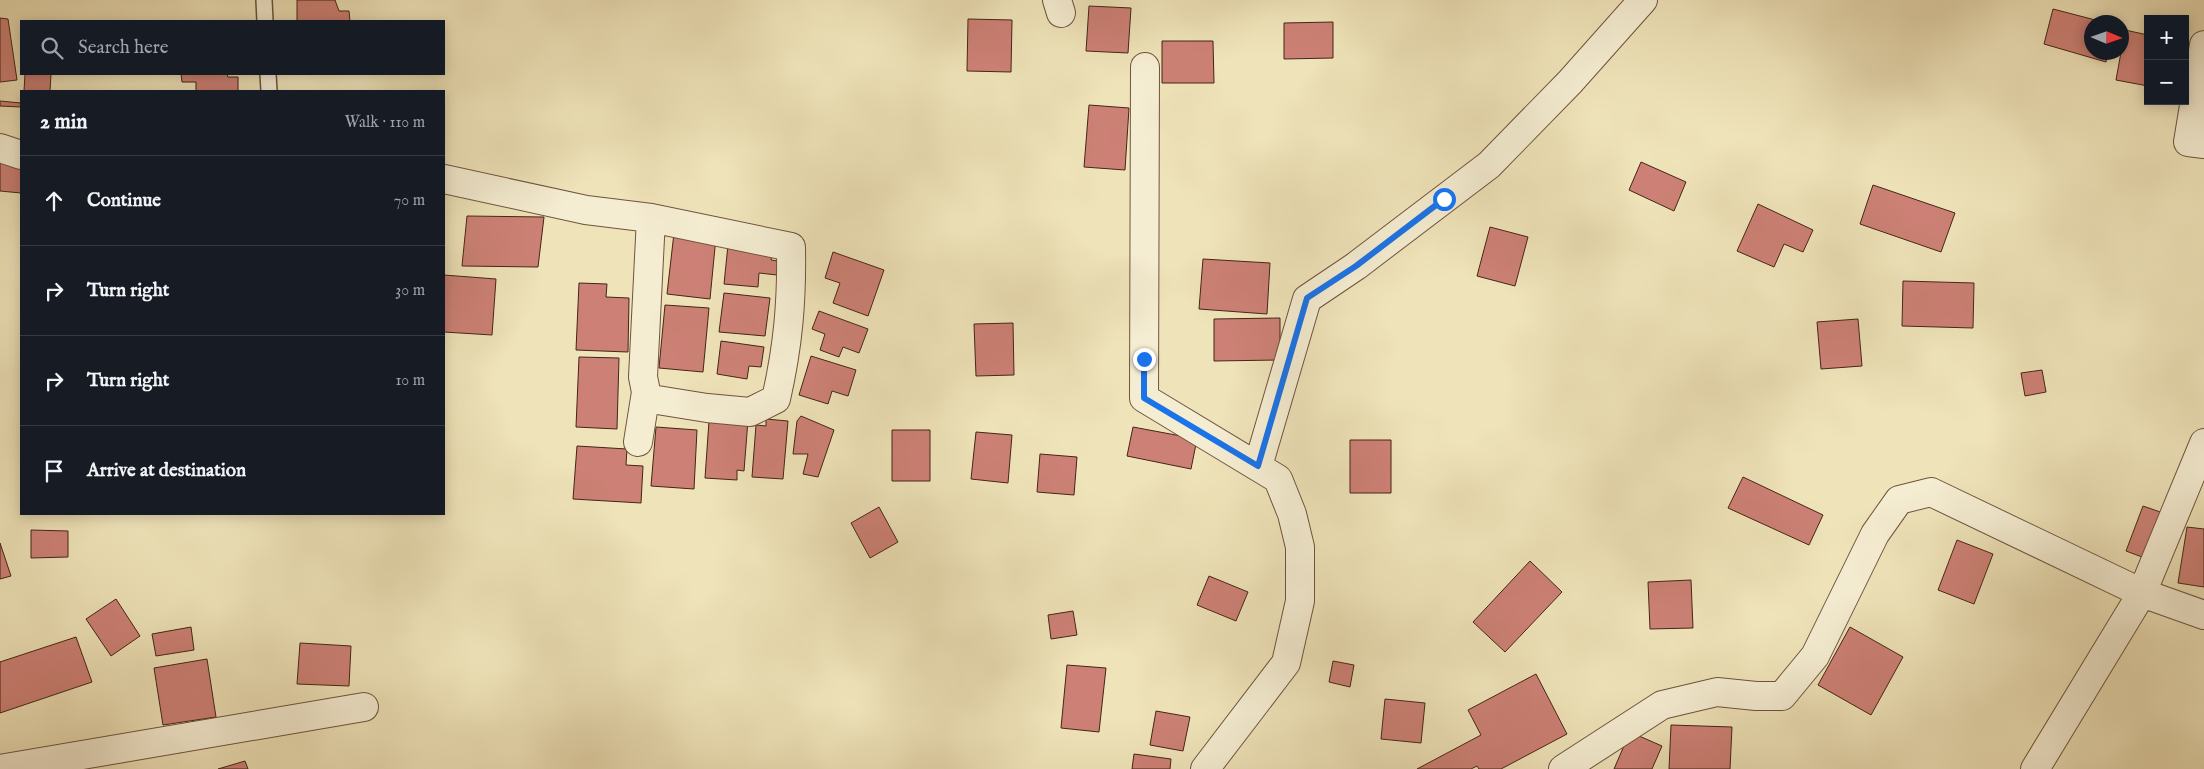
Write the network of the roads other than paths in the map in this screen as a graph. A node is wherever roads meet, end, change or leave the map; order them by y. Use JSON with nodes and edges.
{"nodes":[{"id":1,"x":264,"y":0,"type":"edge"},
{"id":2,"x":1643,"y":0,"type":"edge"},
{"id":3,"x":266,"y":20,"type":"edge"},
{"id":4,"x":2204,"y":45,"type":"edge"},
{"id":5,"x":1145,"y":67,"type":"dead end"},
{"id":6,"x":268,"y":75,"type":"edge"},
{"id":7,"x":269,"y":90,"type":"edge"},
{"id":8,"x":2204,"y":144,"type":"edge"},
{"id":9,"x":0,"y":148,"type":"edge"},
{"id":10,"x":20,"y":155,"type":"edge"},
{"id":11,"x":445,"y":179,"type":"edge"},
{"id":12,"x":651,"y":218,"type":"junction"},
{"id":13,"x":646,"y":392,"type":"junction"},
{"id":14,"x":638,"y":442,"type":"dead end"},
{"id":15,"x":2204,"y":442,"type":"edge"},
{"id":16,"x":1258,"y":466,"type":"junction"},
{"id":17,"x":2142,"y":593,"type":"junction"},
{"id":18,"x":2204,"y":615,"type":"edge"},
{"id":19,"x":364,"y":707,"type":"dead end"},
{"id":20,"x":0,"y":769,"type":"edge"},
{"id":21,"x":1205,"y":769,"type":"edge"},
{"id":22,"x":1562,"y":769,"type":"edge"},
{"id":23,"x":2035,"y":769,"type":"edge"}],
"edges":[{"from":1,"to":3,"type":"lane"},
{"from":2,"to":16,"type":"street"},
{"from":4,"to":8,"type":"street"},
{"from":5,"to":16,"type":"street"},
{"from":6,"to":7,"type":"lane"},
{"from":9,"to":10,"type":"street"},
{"from":11,"to":12,"type":"street"},
{"from":12,"to":13,"type":"street"},
{"from":12,"to":13,"type":"street"},
{"from":13,"to":14,"type":"street"},
{"from":15,"to":17,"type":"street"},
{"from":16,"to":21,"type":"street"},
{"from":17,"to":18,"type":"street"},
{"from":17,"to":22,"type":"street"},
{"from":17,"to":23,"type":"street"},
{"from":19,"to":20,"type":"street"}]}
